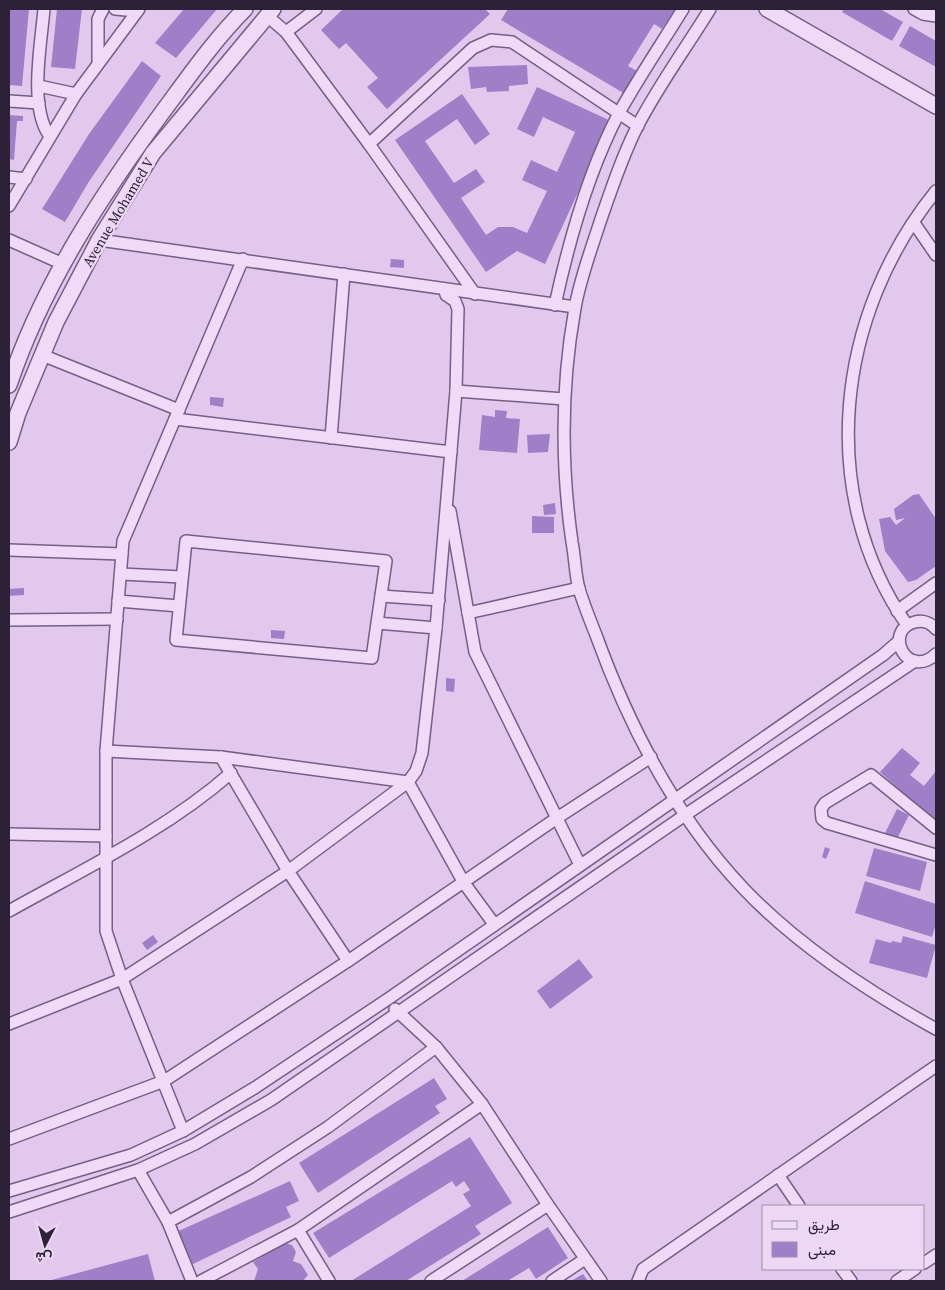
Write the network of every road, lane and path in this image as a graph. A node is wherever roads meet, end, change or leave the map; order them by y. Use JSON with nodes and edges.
{"nodes":[{"id":1,"x":44,"y":9,"type":"edge"},
{"id":2,"x":114,"y":9,"type":"edge"},
{"id":3,"x":245,"y":9,"type":"edge"},
{"id":4,"x":316,"y":9,"type":"edge"},
{"id":5,"x":683,"y":9,"type":"edge"},
{"id":6,"x":710,"y":9,"type":"edge"},
{"id":7,"x":768,"y":9,"type":"edge"},
{"id":8,"x":914,"y":9,"type":"edge"},
{"id":9,"x":101,"y":10,"type":"edge"},
{"id":10,"x":138,"y":10,"type":"edge"},
{"id":11,"x":269,"y":12,"type":"edge"},
{"id":12,"x":936,"y":16,"type":"edge"},
{"id":13,"x":286,"y":32,"type":"junction"},
{"id":14,"x":98,"y":61,"type":"junction"},
{"id":15,"x":39,"y":86,"type":"junction"},
{"id":16,"x":76,"y":94,"type":"junction"},
{"id":17,"x":9,"y":101,"type":"edge"},
{"id":18,"x":40,"y":103,"type":"junction"},
{"id":19,"x":936,"y":106,"type":"edge"},
{"id":20,"x":619,"y":113,"type":"junction"},
{"id":21,"x":638,"y":126,"type":"junction"},
{"id":22,"x":50,"y":135,"type":"junction"},
{"id":23,"x":369,"y":144,"type":"junction"},
{"id":24,"x":9,"y":177,"type":"edge"},
{"id":25,"x":26,"y":179,"type":"junction"},
{"id":26,"x":936,"y":191,"type":"edge"},
{"id":27,"x":9,"y":206,"type":"edge"},
{"id":28,"x":914,"y":222,"type":"junction"},
{"id":29,"x":9,"y":240,"type":"edge"},
{"id":30,"x":99,"y":240,"type":"junction"},
{"id":31,"x":936,"y":255,"type":"edge"},
{"id":32,"x":243,"y":260,"type":"junction"},
{"id":33,"x":63,"y":264,"type":"junction"},
{"id":34,"x":344,"y":274,"type":"junction"},
{"id":35,"x":445,"y":290,"type":"junction"},
{"id":36,"x":475,"y":294,"type":"junction"},
{"id":37,"x":555,"y":305,"type":"junction"},
{"id":38,"x":575,"y":307,"type":"junction"},
{"id":39,"x":42,"y":355,"type":"junction"},
{"id":40,"x":9,"y":385,"type":"edge"},
{"id":41,"x":456,"y":391,"type":"junction"},
{"id":42,"x":564,"y":399,"type":"junction"},
{"id":43,"x":177,"y":415,"type":"junction"},
{"id":44,"x":331,"y":438,"type":"junction"},
{"id":45,"x":9,"y":442,"type":"edge"},
{"id":46,"x":451,"y":452,"type":"junction"},
{"id":47,"x":448,"y":496,"type":"junction"},
{"id":48,"x":9,"y":550,"type":"edge"},
{"id":49,"x":122,"y":554,"type":"junction"},
{"id":50,"x":121,"y":574,"type":"junction"},
{"id":51,"x":182,"y":577,"type":"junction"},
{"id":52,"x":936,"y":583,"type":"edge"},
{"id":53,"x":579,"y":588,"type":"junction"},
{"id":54,"x":381,"y":596,"type":"junction"},
{"id":55,"x":439,"y":600,"type":"junction"},
{"id":56,"x":118,"y":601,"type":"junction"},
{"id":57,"x":179,"y":606,"type":"junction"},
{"id":58,"x":897,"y":611,"type":"junction"},
{"id":59,"x":468,"y":613,"type":"junction"},
{"id":60,"x":117,"y":619,"type":"junction"},
{"id":61,"x":9,"y":620,"type":"edge"},
{"id":62,"x":377,"y":623,"type":"junction"},
{"id":63,"x":907,"y":626,"type":"junction"},
{"id":64,"x":436,"y":628,"type":"junction"},
{"id":65,"x":936,"y":629,"type":"edge"},
{"id":66,"x":899,"y":641,"type":"junction"},
{"id":67,"x":910,"y":659,"type":"junction"},
{"id":68,"x":933,"y":661,"type":"edge"},
{"id":69,"x":106,"y":751,"type":"junction"},
{"id":70,"x":221,"y":757,"type":"junction"},
{"id":71,"x":651,"y":757,"type":"junction"},
{"id":72,"x":231,"y":773,"type":"junction"},
{"id":73,"x":408,"y":782,"type":"junction"},
{"id":74,"x":675,"y":800,"type":"junction"},
{"id":75,"x":685,"y":815,"type":"junction"},
{"id":76,"x":556,"y":818,"type":"junction"},
{"id":77,"x":936,"y":828,"type":"edge"},
{"id":78,"x":9,"y":834,"type":"edge"},
{"id":79,"x":106,"y":836,"type":"junction"},
{"id":80,"x":936,"y":855,"type":"edge"},
{"id":81,"x":106,"y":857,"type":"junction"},
{"id":82,"x":580,"y":866,"type":"junction"},
{"id":83,"x":288,"y":871,"type":"junction"},
{"id":84,"x":464,"y":883,"type":"junction"},
{"id":85,"x":9,"y":911,"type":"edge"},
{"id":86,"x":494,"y":924,"type":"junction"},
{"id":87,"x":348,"y":961,"type":"junction"},
{"id":88,"x":122,"y":979,"type":"junction"},
{"id":89,"x":388,"y":999,"type":"junction"},
{"id":90,"x":398,"y":1013,"type":"junction"},
{"id":91,"x":9,"y":1024,"type":"edge"},
{"id":92,"x":936,"y":1030,"type":"edge"},
{"id":93,"x":436,"y":1047,"type":"junction"},
{"id":94,"x":936,"y":1066,"type":"edge"},
{"id":95,"x":164,"y":1082,"type":"junction"},
{"id":96,"x":482,"y":1104,"type":"junction"},
{"id":97,"x":183,"y":1131,"type":"junction"},
{"id":98,"x":9,"y":1139,"type":"edge"},
{"id":99,"x":138,"y":1170,"type":"junction"},
{"id":100,"x":778,"y":1175,"type":"junction"},
{"id":101,"x":9,"y":1191,"type":"edge"},
{"id":102,"x":798,"y":1205,"type":"edge"},
{"id":103,"x":548,"y":1206,"type":"junction"},
{"id":104,"x":9,"y":1212,"type":"edge"},
{"id":105,"x":168,"y":1222,"type":"junction"},
{"id":106,"x":298,"y":1230,"type":"junction"},
{"id":107,"x":936,"y":1255,"type":"edge"},
{"id":108,"x":586,"y":1259,"type":"junction"},
{"id":109,"x":925,"y":1262,"type":"edge"},
{"id":110,"x":843,"y":1270,"type":"edge"},
{"id":111,"x":914,"y":1270,"type":"edge"},
{"id":112,"x":192,"y":1281,"type":"edge"},
{"id":113,"x":201,"y":1281,"type":"edge"},
{"id":114,"x":329,"y":1281,"type":"edge"},
{"id":115,"x":431,"y":1281,"type":"edge"},
{"id":116,"x":552,"y":1281,"type":"edge"},
{"id":117,"x":601,"y":1281,"type":"edge"},
{"id":118,"x":638,"y":1281,"type":"edge"},
{"id":119,"x":851,"y":1281,"type":"edge"},
{"id":120,"x":897,"y":1281,"type":"edge"}],
"edges":[{"from":1,"to":15,"type":"street"},
{"from":2,"to":10,"type":"street"},
{"from":3,"to":33,"type":"street","name":"Avenue Mohamed V"},
{"from":4,"to":13,"type":"street"},
{"from":5,"to":20,"type":"street"},
{"from":6,"to":21,"type":"street"},
{"from":7,"to":19,"type":"street"},
{"from":8,"to":12,"type":"street"},
{"from":9,"to":14,"type":"street"},
{"from":10,"to":14,"type":"street"},
{"from":11,"to":13,"type":"street"},
{"from":11,"to":30,"type":"street","name":"Avenue Mohamed V"},
{"from":13,"to":23,"type":"street"},
{"from":14,"to":16,"type":"street"},
{"from":15,"to":16,"type":"street"},
{"from":15,"to":18,"type":"street"},
{"from":16,"to":22,"type":"street"},
{"from":17,"to":18,"type":"street"},
{"from":18,"to":22,"type":"street"},
{"from":20,"to":21,"type":"street"},
{"from":20,"to":23,"type":"street"},
{"from":20,"to":37,"type":"street"},
{"from":21,"to":38,"type":"street"},
{"from":22,"to":25,"type":"street"},
{"from":23,"to":36,"type":"street"},
{"from":24,"to":25,"type":"street"},
{"from":25,"to":27,"type":"street"},
{"from":26,"to":28,"type":"street"},
{"from":28,"to":31,"type":"street"},
{"from":28,"to":58,"type":"street"},
{"from":29,"to":33,"type":"street"},
{"from":30,"to":32,"type":"street"},
{"from":30,"to":39,"type":"street","name":"Avenue Mohamed V"},
{"from":32,"to":34,"type":"street"},
{"from":32,"to":43,"type":"street"},
{"from":33,"to":40,"type":"street","name":"Avenue Mohamed V"},
{"from":34,"to":35,"type":"street"},
{"from":34,"to":44,"type":"street"},
{"from":35,"to":36,"type":"street"},
{"from":35,"to":41,"type":"street"},
{"from":36,"to":37,"type":"street"},
{"from":37,"to":38,"type":"street"},
{"from":38,"to":42,"type":"street"},
{"from":39,"to":43,"type":"street"},
{"from":39,"to":45,"type":"street","name":"Avenue Mohamed V"},
{"from":41,"to":42,"type":"street"},
{"from":41,"to":46,"type":"street"},
{"from":42,"to":53,"type":"street"},
{"from":43,"to":44,"type":"street"},
{"from":43,"to":49,"type":"street"},
{"from":44,"to":46,"type":"street"},
{"from":46,"to":47,"type":"street"},
{"from":47,"to":55,"type":"street"},
{"from":47,"to":59,"type":"street"},
{"from":48,"to":49,"type":"street"},
{"from":49,"to":50,"type":"street"},
{"from":50,"to":51,"type":"street"},
{"from":50,"to":56,"type":"street"},
{"from":51,"to":54,"type":"street"},
{"from":51,"to":57,"type":"street"},
{"from":52,"to":58,"type":"street"},
{"from":53,"to":59,"type":"street"},
{"from":53,"to":71,"type":"street"},
{"from":54,"to":55,"type":"street"},
{"from":54,"to":62,"type":"street"},
{"from":55,"to":64,"type":"street"},
{"from":56,"to":57,"type":"street"},
{"from":56,"to":60,"type":"street"},
{"from":57,"to":62,"type":"street"},
{"from":58,"to":63,"type":"street"},
{"from":59,"to":76,"type":"street"},
{"from":60,"to":61,"type":"street"},
{"from":60,"to":69,"type":"street"},
{"from":62,"to":64,"type":"street"},
{"from":63,"to":65,"type":"street"},
{"from":63,"to":66,"type":"street"},
{"from":64,"to":73,"type":"street"},
{"from":66,"to":67,"type":"street"},
{"from":66,"to":74,"type":"street"},
{"from":67,"to":68,"type":"street"},
{"from":67,"to":75,"type":"street"},
{"from":69,"to":70,"type":"street"},
{"from":69,"to":79,"type":"street"},
{"from":70,"to":72,"type":"street"},
{"from":70,"to":73,"type":"street"},
{"from":71,"to":74,"type":"street"},
{"from":71,"to":76,"type":"street"},
{"from":72,"to":81,"type":"street"},
{"from":72,"to":83,"type":"street"},
{"from":73,"to":83,"type":"street"},
{"from":73,"to":84,"type":"street"},
{"from":74,"to":75,"type":"street"},
{"from":74,"to":82,"type":"street"},
{"from":75,"to":90,"type":"street"},
{"from":75,"to":92,"type":"street"},
{"from":76,"to":82,"type":"street"},
{"from":76,"to":84,"type":"street"},
{"from":77,"to":80,"type":"street"},
{"from":78,"to":79,"type":"street"},
{"from":79,"to":81,"type":"street"},
{"from":81,"to":85,"type":"street"},
{"from":81,"to":88,"type":"street"},
{"from":82,"to":86,"type":"street"},
{"from":83,"to":87,"type":"street"},
{"from":83,"to":88,"type":"street"},
{"from":84,"to":86,"type":"street"},
{"from":84,"to":87,"type":"street"},
{"from":86,"to":89,"type":"street"},
{"from":87,"to":95,"type":"street"},
{"from":88,"to":91,"type":"street"},
{"from":88,"to":95,"type":"street"},
{"from":89,"to":90,"type":"street"},
{"from":89,"to":97,"type":"street"},
{"from":90,"to":93,"type":"street"},
{"from":90,"to":99,"type":"street"},
{"from":93,"to":96,"type":"street"},
{"from":93,"to":105,"type":"street"},
{"from":94,"to":100,"type":"street"},
{"from":95,"to":97,"type":"street"},
{"from":95,"to":98,"type":"street"},
{"from":96,"to":103,"type":"street"},
{"from":96,"to":106,"type":"street"},
{"from":97,"to":101,"type":"street"},
{"from":99,"to":104,"type":"street"},
{"from":99,"to":105,"type":"street"},
{"from":100,"to":102,"type":"street"},
{"from":100,"to":118,"type":"street"},
{"from":103,"to":108,"type":"street"},
{"from":103,"to":115,"type":"street"},
{"from":105,"to":112,"type":"street"},
{"from":106,"to":113,"type":"street"},
{"from":106,"to":114,"type":"street"},
{"from":107,"to":109,"type":"street"},
{"from":108,"to":116,"type":"street"},
{"from":108,"to":117,"type":"street"},
{"from":110,"to":119,"type":"street"},
{"from":111,"to":120,"type":"street"}]}
